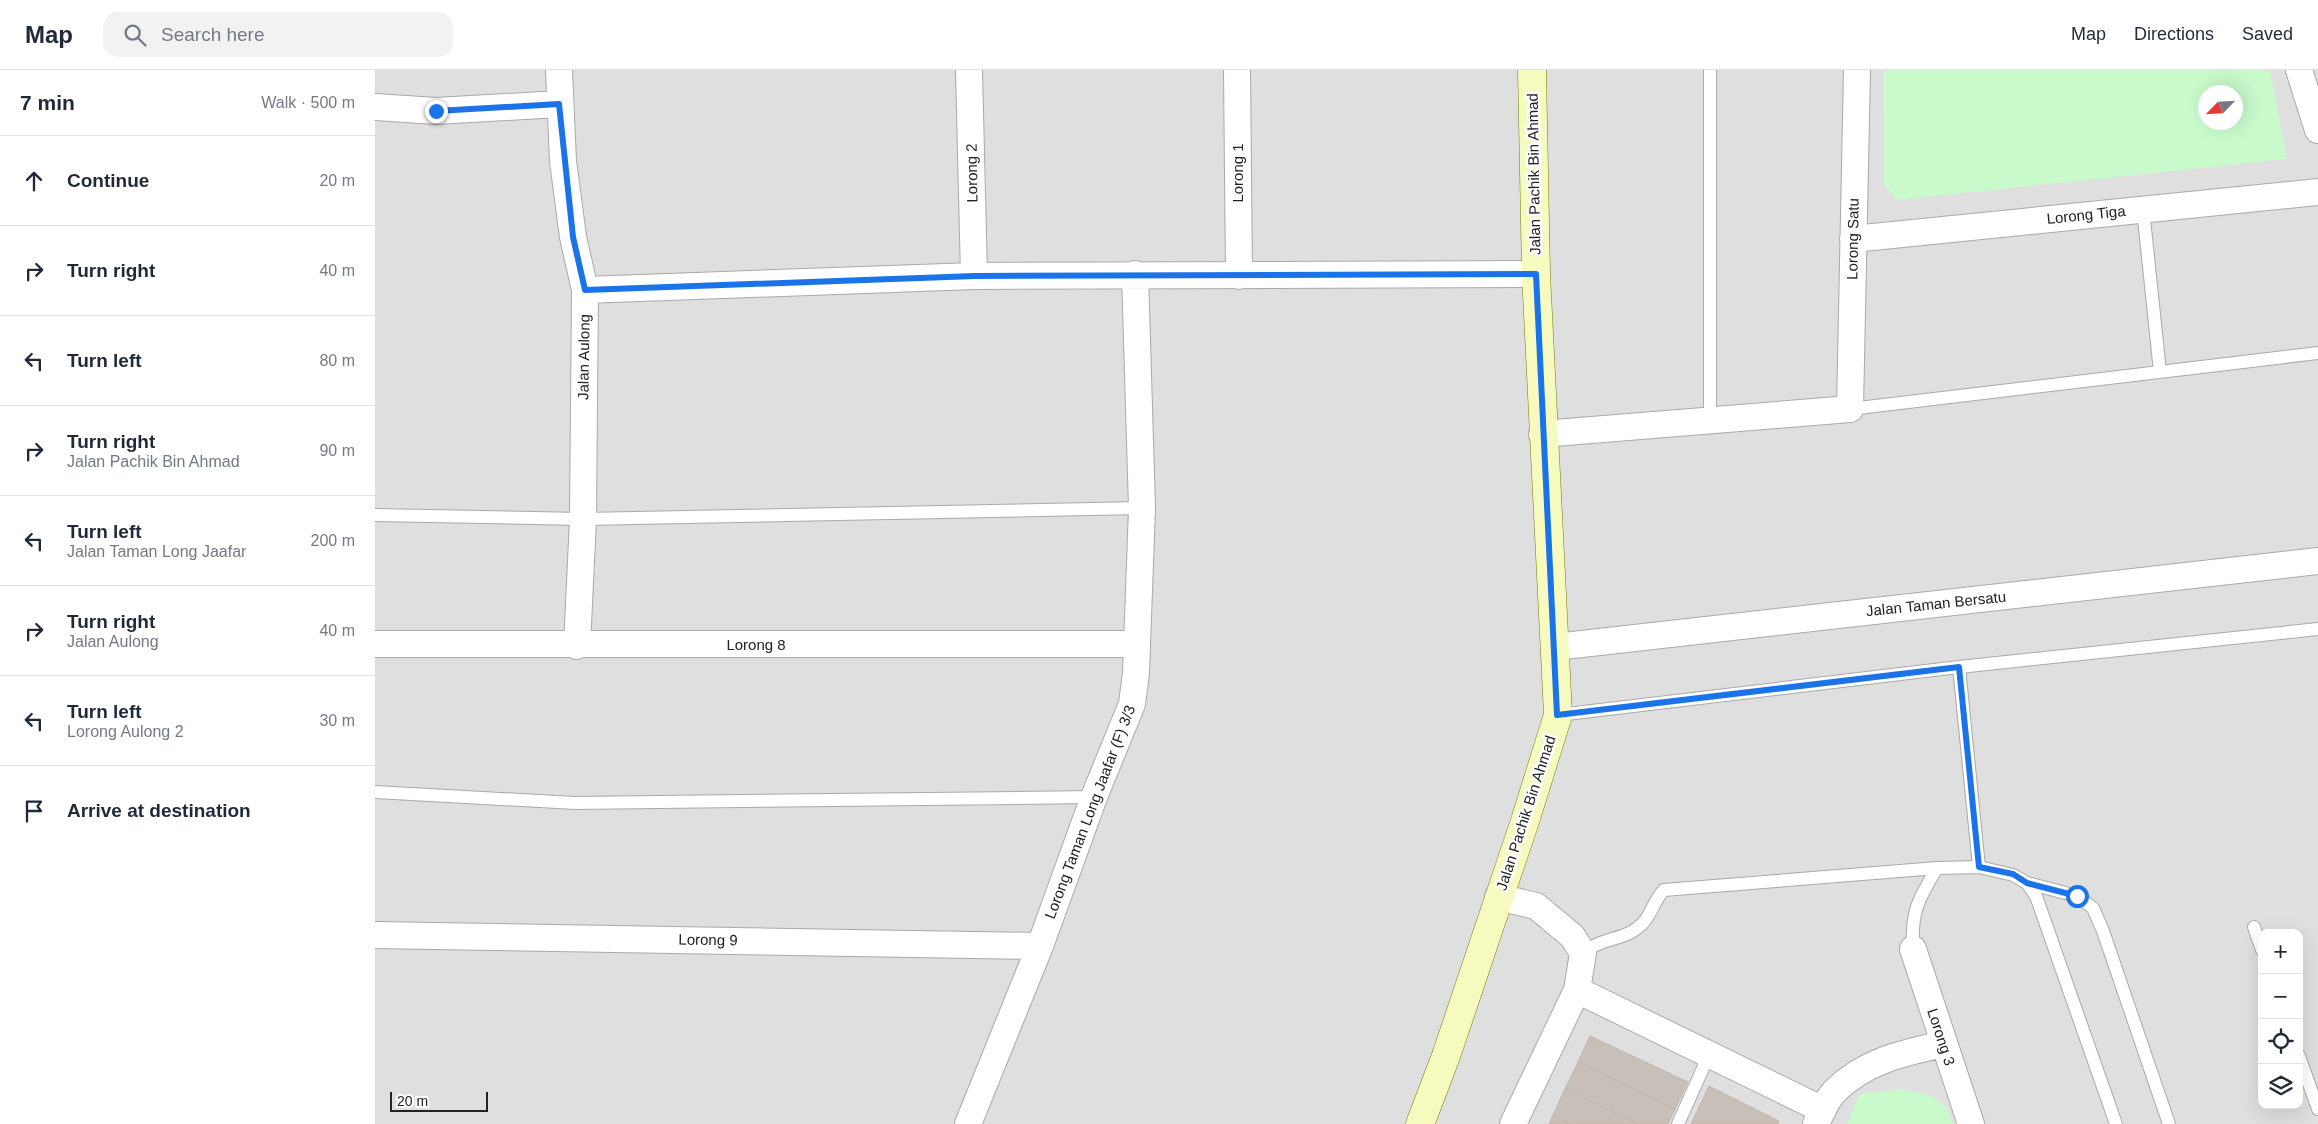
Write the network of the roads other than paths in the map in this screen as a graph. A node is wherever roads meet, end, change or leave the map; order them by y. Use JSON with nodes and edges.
{"nodes":[{"id":1,"x":559,"y":70,"type":"edge"},
{"id":2,"x":969,"y":70,"type":"edge"},
{"id":3,"x":1237,"y":70,"type":"edge"},
{"id":4,"x":1532,"y":70,"type":"edge"},
{"id":5,"x":1710,"y":70,"type":"edge"},
{"id":6,"x":1857,"y":70,"type":"edge"},
{"id":7,"x":2299,"y":70,"type":"edge"},
{"id":8,"x":559,"y":104,"type":"junction"},
{"id":9,"x":375,"y":107,"type":"edge"},
{"id":10,"x":2318,"y":130,"type":"edge"},
{"id":11,"x":2318,"y":192,"type":"edge"},
{"id":12,"x":2143,"y":209,"type":"junction"},
{"id":13,"x":1853,"y":239,"type":"junction"},
{"id":14,"x":1135,"y":274,"type":"junction"},
{"id":15,"x":1536,"y":274,"type":"junction"},
{"id":16,"x":975,"y":276,"type":"junction"},
{"id":17,"x":1239,"y":276,"type":"junction"},
{"id":18,"x":585,"y":290,"type":"junction"},
{"id":19,"x":2318,"y":352,"type":"edge"},
{"id":20,"x":2160,"y":372,"type":"junction"},
{"id":21,"x":1850,"y":409,"type":"junction"},
{"id":22,"x":1710,"y":419,"type":"junction"},
{"id":23,"x":1542,"y":434,"type":"junction"},
{"id":24,"x":1142,"y":508,"type":"junction"},
{"id":25,"x":375,"y":515,"type":"edge"},
{"id":26,"x":583,"y":519,"type":"junction"},
{"id":27,"x":2318,"y":561,"type":"edge"},
{"id":28,"x":2318,"y":630,"type":"edge"},
{"id":29,"x":375,"y":644,"type":"edge"},
{"id":30,"x":1137,"y":644,"type":"junction"},
{"id":31,"x":577,"y":646,"type":"junction"},
{"id":32,"x":1555,"y":647,"type":"junction"},
{"id":33,"x":1959,"y":667,"type":"junction"},
{"id":34,"x":1557,"y":715,"type":"junction"},
{"id":35,"x":375,"y":792,"type":"edge"},
{"id":36,"x":1094,"y":797,"type":"junction"},
{"id":37,"x":1979,"y":867,"type":"junction"},
{"id":38,"x":1937,"y":868,"type":"junction"},
{"id":39,"x":2027,"y":883,"type":"junction"},
{"id":40,"x":1498,"y":897,"type":"junction"},
{"id":41,"x":2254,"y":927,"type":"dead end"},
{"id":42,"x":375,"y":935,"type":"edge"},
{"id":43,"x":2258,"y":938,"type":"edge"},
{"id":44,"x":1040,"y":946,"type":"junction"},
{"id":45,"x":1913,"y":949,"type":"joint"},
{"id":46,"x":1583,"y":953,"type":"junction"},
{"id":47,"x":1577,"y":990,"type":"junction"},
{"id":48,"x":1943,"y":1044,"type":"junction"},
{"id":49,"x":1709,"y":1055,"type":"junction"},
{"id":50,"x":2302,"y":1064,"type":"edge"},
{"id":51,"x":2318,"y":1109,"type":"edge"},
{"id":52,"x":1820,"y":1117,"type":"edge"},
{"id":53,"x":968,"y":1124,"type":"edge"},
{"id":54,"x":1420,"y":1124,"type":"edge"},
{"id":55,"x":1513,"y":1124,"type":"edge"},
{"id":56,"x":1678,"y":1124,"type":"edge"},
{"id":57,"x":1971,"y":1124,"type":"edge"},
{"id":58,"x":2115,"y":1124,"type":"edge"},
{"id":59,"x":2169,"y":1124,"type":"edge"}],
"edges":[{"from":1,"to":8,"type":"street","name":"Jalan Aulong"},
{"from":2,"to":16,"type":"street","name":"Lorong 2"},
{"from":3,"to":17,"type":"street","name":"Lorong 1"},
{"from":4,"to":15,"type":"street","name":"Jalan Pachik Bin Ahmad"},
{"from":5,"to":22,"type":"lane"},
{"from":6,"to":13,"type":"street","name":"Lorong Satu"},
{"from":7,"to":10,"type":"street"},
{"from":8,"to":9,"type":"street"},
{"from":8,"to":18,"type":"street","name":"Jalan Aulong"},
{"from":11,"to":12,"type":"street","name":"Lorong Tiga"},
{"from":12,"to":13,"type":"street","name":"Lorong Tiga"},
{"from":12,"to":20,"type":"lane"},
{"from":13,"to":21,"type":"street","name":"Lorong Satu"},
{"from":14,"to":16,"type":"street"},
{"from":14,"to":17,"type":"street"},
{"from":14,"to":24,"type":"street","name":"Lorong Taman Long Jaafar (F) 3/3"},
{"from":15,"to":17,"type":"street"},
{"from":15,"to":23,"type":"street","name":"Jalan Pachik Bin Ahmad"},
{"from":16,"to":18,"type":"street"},
{"from":18,"to":26,"type":"street","name":"Jalan Aulong"},
{"from":19,"to":20,"type":"lane"},
{"from":20,"to":21,"type":"lane"},
{"from":21,"to":22,"type":"street"},
{"from":22,"to":23,"type":"street"},
{"from":23,"to":32,"type":"street","name":"Jalan Pachik Bin Ahmad"},
{"from":24,"to":26,"type":"lane"},
{"from":24,"to":30,"type":"street","name":"Lorong Taman Long Jaafar (F) 3/3"},
{"from":25,"to":26,"type":"lane"},
{"from":26,"to":31,"type":"street","name":"Jalan Aulong"},
{"from":27,"to":32,"type":"street","name":"Jalan Taman Bersatu"},
{"from":28,"to":33,"type":"lane"},
{"from":29,"to":31,"type":"street","name":"Lorong 8"},
{"from":30,"to":31,"type":"street","name":"Lorong 8"},
{"from":30,"to":36,"type":"street","name":"Lorong Taman Long Jaafar (F) 3/3"},
{"from":32,"to":34,"type":"street","name":"Jalan Pachik Bin Ahmad"},
{"from":33,"to":34,"type":"lane"},
{"from":33,"to":37,"type":"lane"},
{"from":34,"to":40,"type":"street","name":"Jalan Pachik Bin Ahmad"},
{"from":35,"to":36,"type":"lane"},
{"from":36,"to":44,"type":"street","name":"Lorong Taman Long Jaafar (F) 3/3"},
{"from":37,"to":38,"type":"lane"},
{"from":37,"to":39,"type":"lane"},
{"from":38,"to":45,"type":"lane"},
{"from":38,"to":46,"type":"lane"},
{"from":39,"to":58,"type":"lane"},
{"from":39,"to":59,"type":"lane"},
{"from":40,"to":46,"type":"street"},
{"from":40,"to":54,"type":"street","name":"Jalan Pachik Bin Ahmad"},
{"from":41,"to":43,"type":"lane"},
{"from":42,"to":44,"type":"street","name":"Lorong 9"},
{"from":44,"to":53,"type":"street","name":"Lorong Taman Long Jaafar (F) 3/3"},
{"from":45,"to":48,"type":"street","name":"Lorong 3"},
{"from":46,"to":47,"type":"street"},
{"from":47,"to":49,"type":"street"},
{"from":47,"to":55,"type":"street"},
{"from":48,"to":52,"type":"street"},
{"from":48,"to":57,"type":"street","name":"Lorong 3"},
{"from":49,"to":52,"type":"street"},
{"from":49,"to":56,"type":"lane"},
{"from":50,"to":51,"type":"lane"}]}
